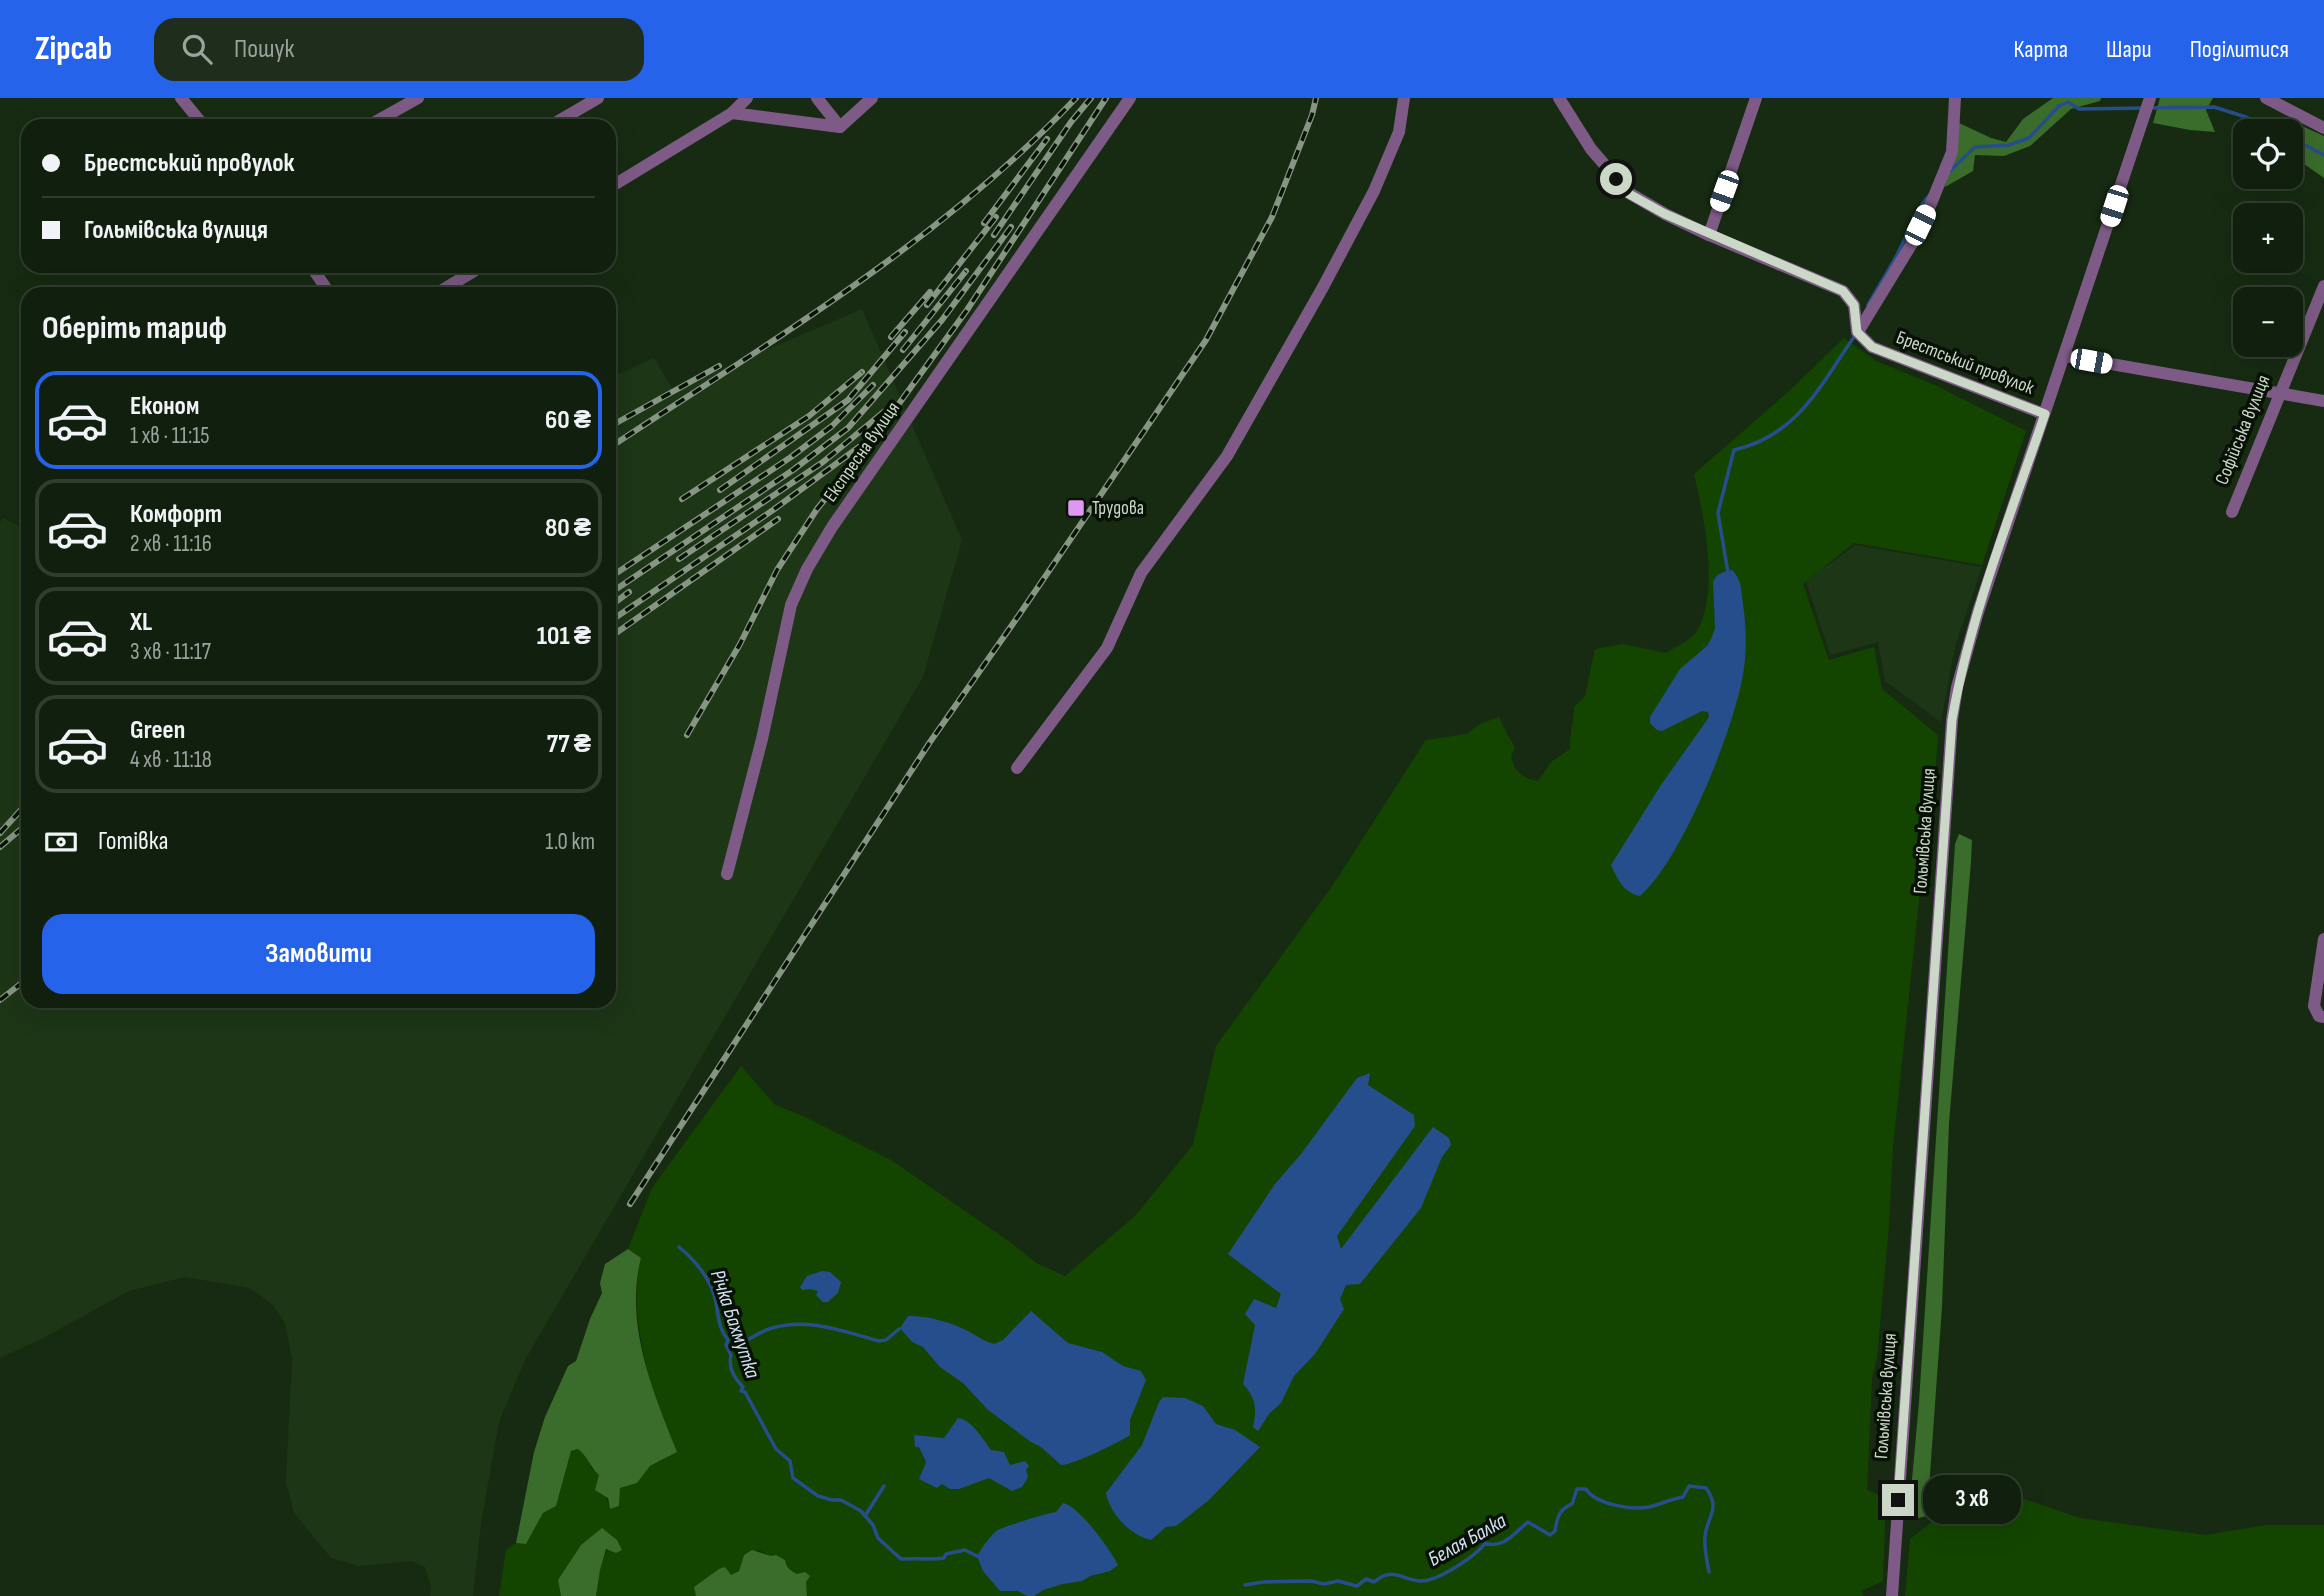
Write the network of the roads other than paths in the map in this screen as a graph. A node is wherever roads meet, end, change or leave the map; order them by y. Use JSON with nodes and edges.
{"nodes":[{"id":1,"x":181,"y":98,"type":"edge"},
{"id":2,"x":418,"y":98,"type":"edge"},
{"id":3,"x":598,"y":98,"type":"edge"},
{"id":4,"x":747,"y":98,"type":"edge"},
{"id":5,"x":817,"y":98,"type":"edge"},
{"id":6,"x":872,"y":98,"type":"edge"},
{"id":7,"x":1130,"y":98,"type":"edge"},
{"id":8,"x":1404,"y":98,"type":"edge"},
{"id":9,"x":1559,"y":98,"type":"edge"},
{"id":10,"x":1756,"y":98,"type":"edge"},
{"id":11,"x":1955,"y":98,"type":"edge"},
{"id":12,"x":2150,"y":98,"type":"edge"},
{"id":13,"x":2271,"y":99,"type":"edge"},
{"id":14,"x":732,"y":113,"type":"junction"},
{"id":15,"x":198,"y":119,"type":"edge"},
{"id":16,"x":380,"y":119,"type":"edge"},
{"id":17,"x":562,"y":119,"type":"edge"},
{"id":18,"x":841,"y":127,"type":"junction"},
{"id":19,"x":2324,"y":128,"type":"edge"},
{"id":20,"x":616,"y":184,"type":"edge"},
{"id":21,"x":1709,"y":235,"type":"junction"},
{"id":22,"x":470,"y":273,"type":"edge"},
{"id":23,"x":2324,"y":286,"type":"edge"},
{"id":24,"x":448,"y":287,"type":"edge"},
{"id":25,"x":1857,"y":332,"type":"junction"},
{"id":26,"x":2065,"y":356,"type":"junction"},
{"id":27,"x":2278,"y":393,"type":"junction"},
{"id":28,"x":2324,"y":401,"type":"edge"},
{"id":29,"x":2045,"y":414,"type":"junction"},
{"id":30,"x":2232,"y":512,"type":"dead end"},
{"id":31,"x":1017,"y":768,"type":"dead end"},
{"id":32,"x":727,"y":874,"type":"dead end"},
{"id":33,"x":2324,"y":939,"type":"edge"},
{"id":34,"x":2324,"y":1017,"type":"edge"},
{"id":35,"x":1892,"y":1596,"type":"edge"}],
"edges":[{"from":1,"to":15,"type":"street"},
{"from":2,"to":16,"type":"street"},
{"from":3,"to":17,"type":"street"},
{"from":4,"to":14,"type":"street"},
{"from":5,"to":18,"type":"street"},
{"from":6,"to":18,"type":"street"},
{"from":7,"to":32,"type":"street","name":"Експресна вулиця"},
{"from":8,"to":31,"type":"street"},
{"from":9,"to":21,"type":"street"},
{"from":10,"to":21,"type":"street"},
{"from":11,"to":25,"type":"street"},
{"from":12,"to":26,"type":"street","name":"Гольмівська вулиця"},
{"from":13,"to":19,"type":"street"},
{"from":14,"to":18,"type":"street"},
{"from":14,"to":20,"type":"street"},
{"from":21,"to":25,"type":"street"},
{"from":22,"to":24,"type":"street"},
{"from":23,"to":27,"type":"street","name":"Софійська вулиця"},
{"from":25,"to":29,"type":"street","name":"Брестський провулок"},
{"from":26,"to":27,"type":"street"},
{"from":26,"to":29,"type":"street","name":"Гольмівська вулиця"},
{"from":27,"to":28,"type":"street"},
{"from":27,"to":30,"type":"street","name":"Софійська вулиця"},
{"from":29,"to":35,"type":"street","name":"Гольмівська вулиця"},
{"from":33,"to":34,"type":"street"}]}
